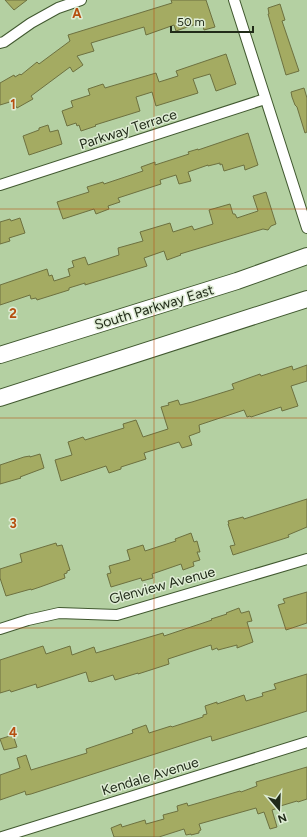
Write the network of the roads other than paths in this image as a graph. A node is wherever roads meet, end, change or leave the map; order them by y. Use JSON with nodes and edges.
{"nodes":[{"id":1,"x":81,"y":0,"type":"edge"},
{"id":2,"x":234,"y":0,"type":"edge"},
{"id":3,"x":0,"y":43,"type":"edge"},
{"id":4,"x":265,"y":99,"type":"junction"},
{"id":5,"x":0,"y":185,"type":"edge"},
{"id":6,"x":307,"y":228,"type":"edge"},
{"id":7,"x":307,"y":256,"type":"edge"},
{"id":8,"x":307,"y":299,"type":"edge"},
{"id":9,"x":0,"y":355,"type":"edge"},
{"id":10,"x":0,"y":398,"type":"edge"},
{"id":11,"x":307,"y":559,"type":"edge"},
{"id":12,"x":0,"y":629,"type":"edge"},
{"id":13,"x":307,"y":742,"type":"edge"},
{"id":14,"x":2,"y":837,"type":"edge"}],
"edges":[{"from":1,"to":3,"type":"street"},
{"from":2,"to":4,"type":"street"},
{"from":4,"to":5,"type":"street","name":"Parkway Terrace"},
{"from":4,"to":6,"type":"street"},
{"from":7,"to":9,"type":"main road","name":"South Parkway East"},
{"from":8,"to":10,"type":"main road"},
{"from":11,"to":12,"type":"street","name":"Glenview Avenue"},
{"from":13,"to":14,"type":"street","name":"Kendale Avenue"}]}
